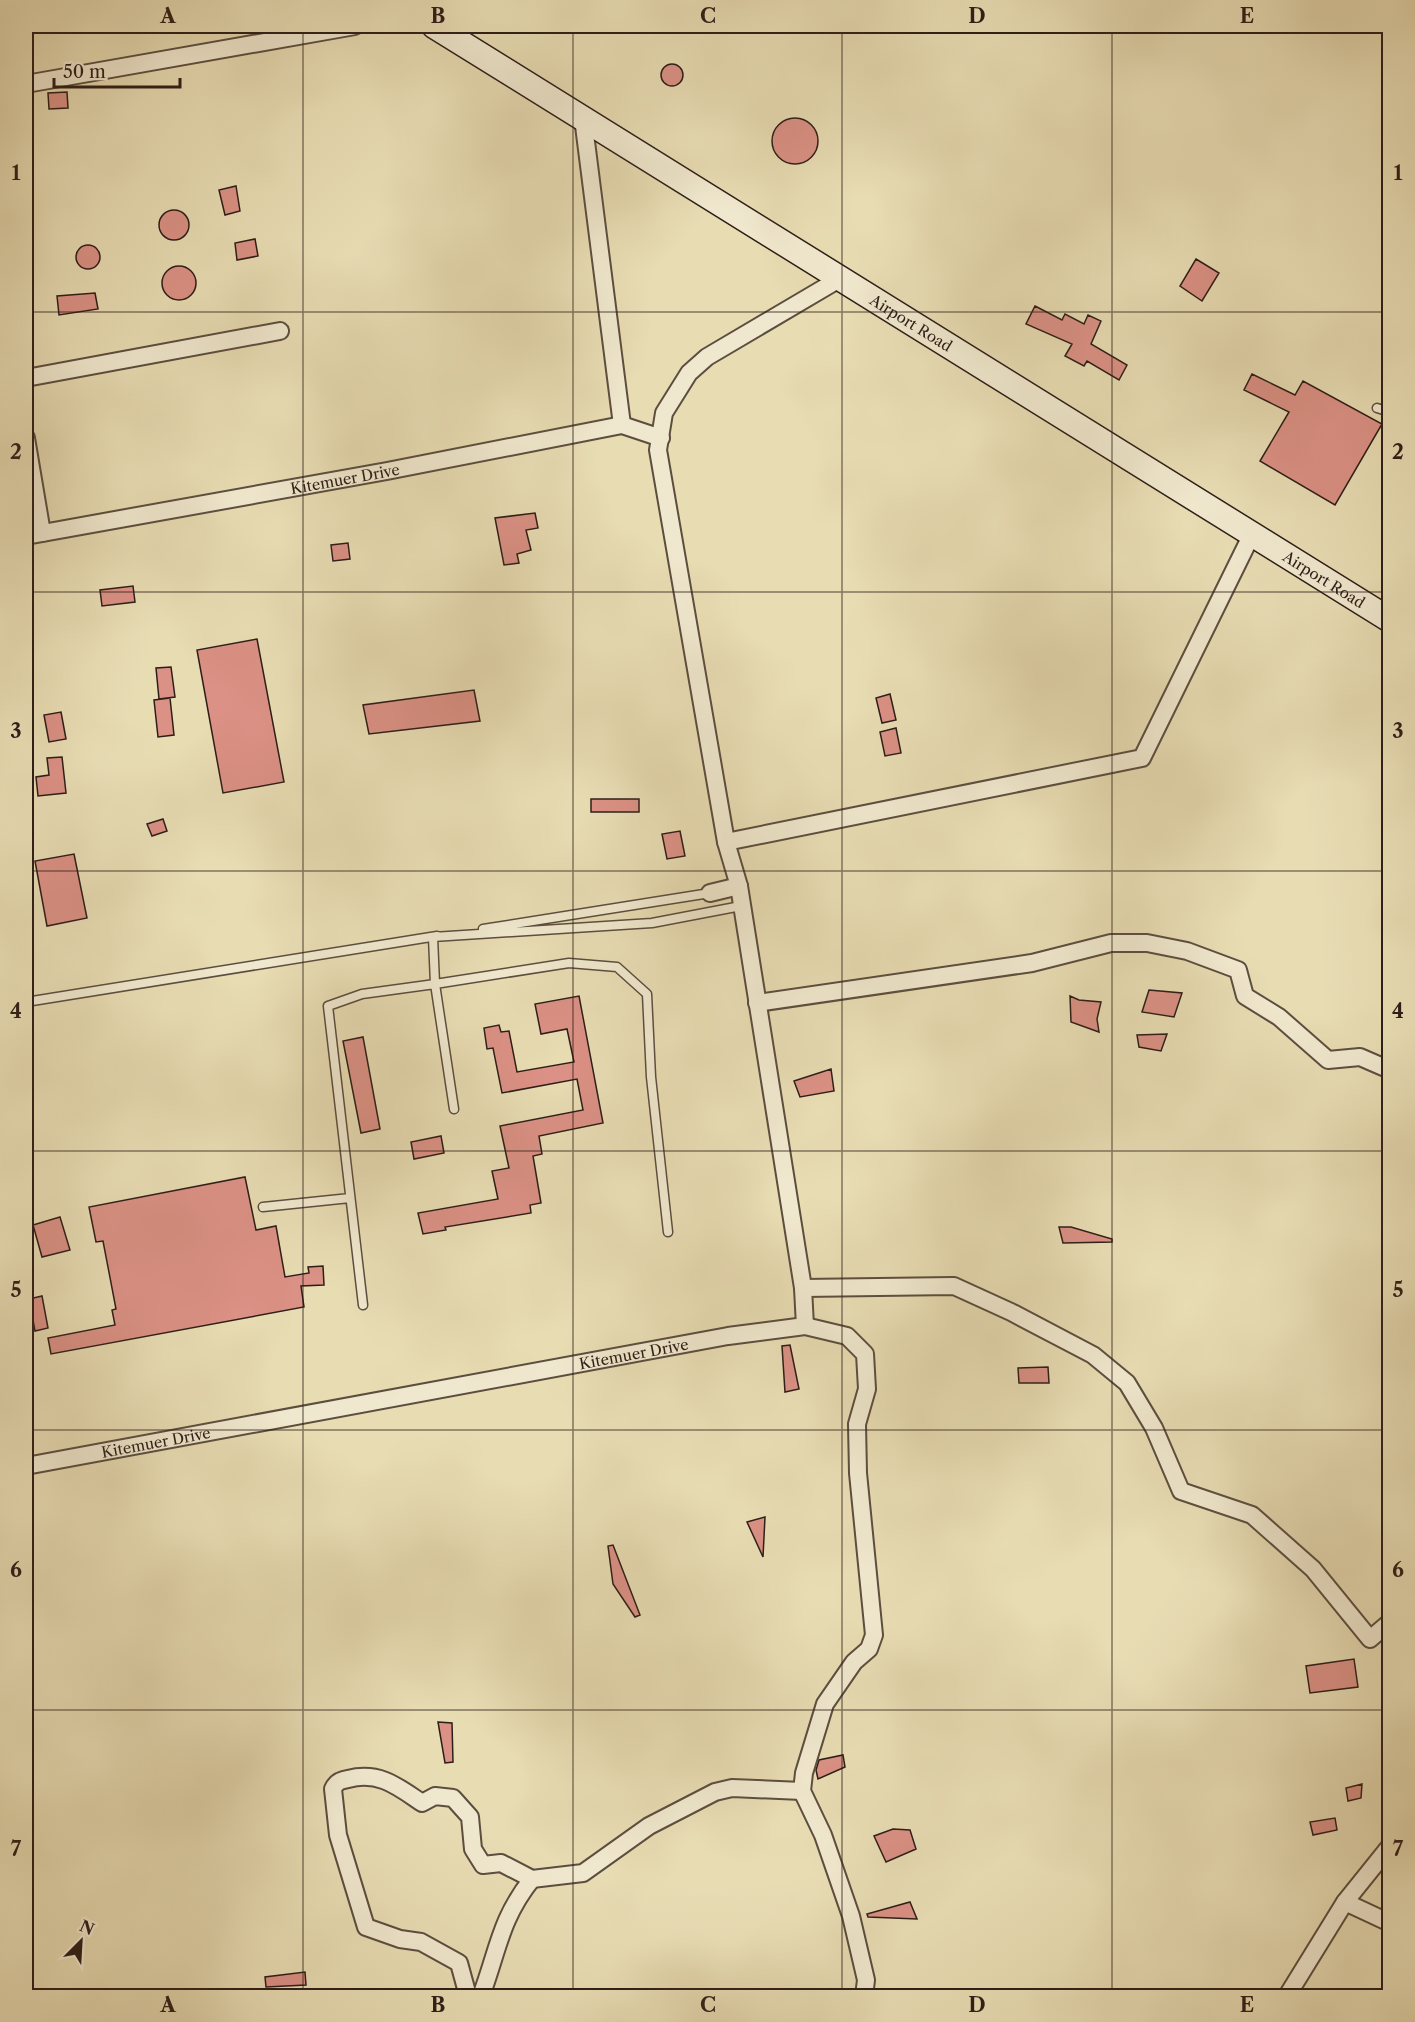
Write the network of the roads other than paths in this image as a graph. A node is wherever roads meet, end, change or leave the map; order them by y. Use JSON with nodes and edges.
{"nodes":[{"id":1,"x":355,"y":26,"type":"edge"},
{"id":2,"x":434,"y":26,"type":"edge"},
{"id":3,"x":26,"y":84,"type":"edge"},
{"id":4,"x":583,"y":118,"type":"junction"},
{"id":5,"x":841,"y":278,"type":"junction"},
{"id":6,"x":280,"y":331,"type":"dead end"},
{"id":7,"x":26,"y":378,"type":"edge"},
{"id":8,"x":1377,"y":408,"type":"dead end"},
{"id":9,"x":1389,"y":412,"type":"edge"},
{"id":10,"x":622,"y":425,"type":"junction"},
{"id":11,"x":26,"y":438,"type":"edge"},
{"id":12,"x":661,"y":438,"type":"junction"},
{"id":13,"x":34,"y":534,"type":"edge"},
{"id":14,"x":1252,"y":534,"type":"junction"},
{"id":15,"x":1389,"y":620,"type":"edge"},
{"id":16,"x":726,"y":842,"type":"junction"},
{"id":17,"x":739,"y":886,"type":"junction"},
{"id":18,"x":710,"y":893,"type":"joint"},
{"id":19,"x":741,"y":906,"type":"junction"},
{"id":20,"x":433,"y":937,"type":"junction"},
{"id":21,"x":435,"y":984,"type":"junction"},
{"id":22,"x":26,"y":1002,"type":"edge"},
{"id":23,"x":757,"y":1004,"type":"junction"},
{"id":24,"x":1389,"y":1070,"type":"edge"},
{"id":25,"x":454,"y":1109,"type":"dead end"},
{"id":26,"x":350,"y":1198,"type":"junction"},
{"id":27,"x":263,"y":1207,"type":"dead end"},
{"id":28,"x":668,"y":1232,"type":"dead end"},
{"id":29,"x":803,"y":1288,"type":"junction"},
{"id":30,"x":363,"y":1305,"type":"dead end"},
{"id":31,"x":805,"y":1326,"type":"junction"},
{"id":32,"x":26,"y":1466,"type":"edge"},
{"id":33,"x":1389,"y":1622,"type":"edge"},
{"id":34,"x":802,"y":1791,"type":"junction"},
{"id":35,"x":1389,"y":1846,"type":"edge"},
{"id":36,"x":532,"y":1880,"type":"junction"},
{"id":37,"x":1345,"y":1902,"type":"junction"},
{"id":38,"x":1389,"y":1923,"type":"edge"},
{"id":39,"x":468,"y":1996,"type":"edge"},
{"id":40,"x":481,"y":1996,"type":"edge"},
{"id":41,"x":864,"y":1996,"type":"edge"},
{"id":42,"x":1287,"y":1996,"type":"edge"}],
"edges":[{"from":1,"to":3,"type":"street"},
{"from":2,"to":4,"type":"street","name":"Airport Road"},
{"from":4,"to":5,"type":"street","name":"Airport Road"},
{"from":4,"to":10,"type":"street"},
{"from":5,"to":12,"type":"street"},
{"from":5,"to":14,"type":"street","name":"Airport Road"},
{"from":6,"to":7,"type":"street"},
{"from":8,"to":9,"type":"lane"},
{"from":10,"to":12,"type":"street","name":"Kitemuer Drive"},
{"from":10,"to":13,"type":"street","name":"Kitemuer Drive"},
{"from":11,"to":13,"type":"street"},
{"from":12,"to":16,"type":"street"},
{"from":14,"to":15,"type":"street","name":"Airport Road"},
{"from":14,"to":16,"type":"street"},
{"from":16,"to":17,"type":"street"},
{"from":17,"to":18,"type":"street"},
{"from":17,"to":19,"type":"street"},
{"from":18,"to":20,"type":"lane"},
{"from":19,"to":20,"type":"lane"},
{"from":19,"to":23,"type":"street"},
{"from":20,"to":21,"type":"lane"},
{"from":20,"to":22,"type":"lane"},
{"from":21,"to":25,"type":"lane"},
{"from":21,"to":26,"type":"lane"},
{"from":21,"to":28,"type":"lane"},
{"from":23,"to":24,"type":"street"},
{"from":23,"to":29,"type":"street"},
{"from":26,"to":27,"type":"lane"},
{"from":26,"to":30,"type":"lane"},
{"from":29,"to":31,"type":"street"},
{"from":29,"to":33,"type":"street"},
{"from":31,"to":32,"type":"street","name":"Kitemuer Drive"},
{"from":31,"to":34,"type":"street"},
{"from":34,"to":36,"type":"street"},
{"from":34,"to":41,"type":"street"},
{"from":35,"to":37,"type":"street"},
{"from":36,"to":39,"type":"street"},
{"from":36,"to":40,"type":"street"},
{"from":37,"to":38,"type":"street"},
{"from":37,"to":42,"type":"street"}]}
